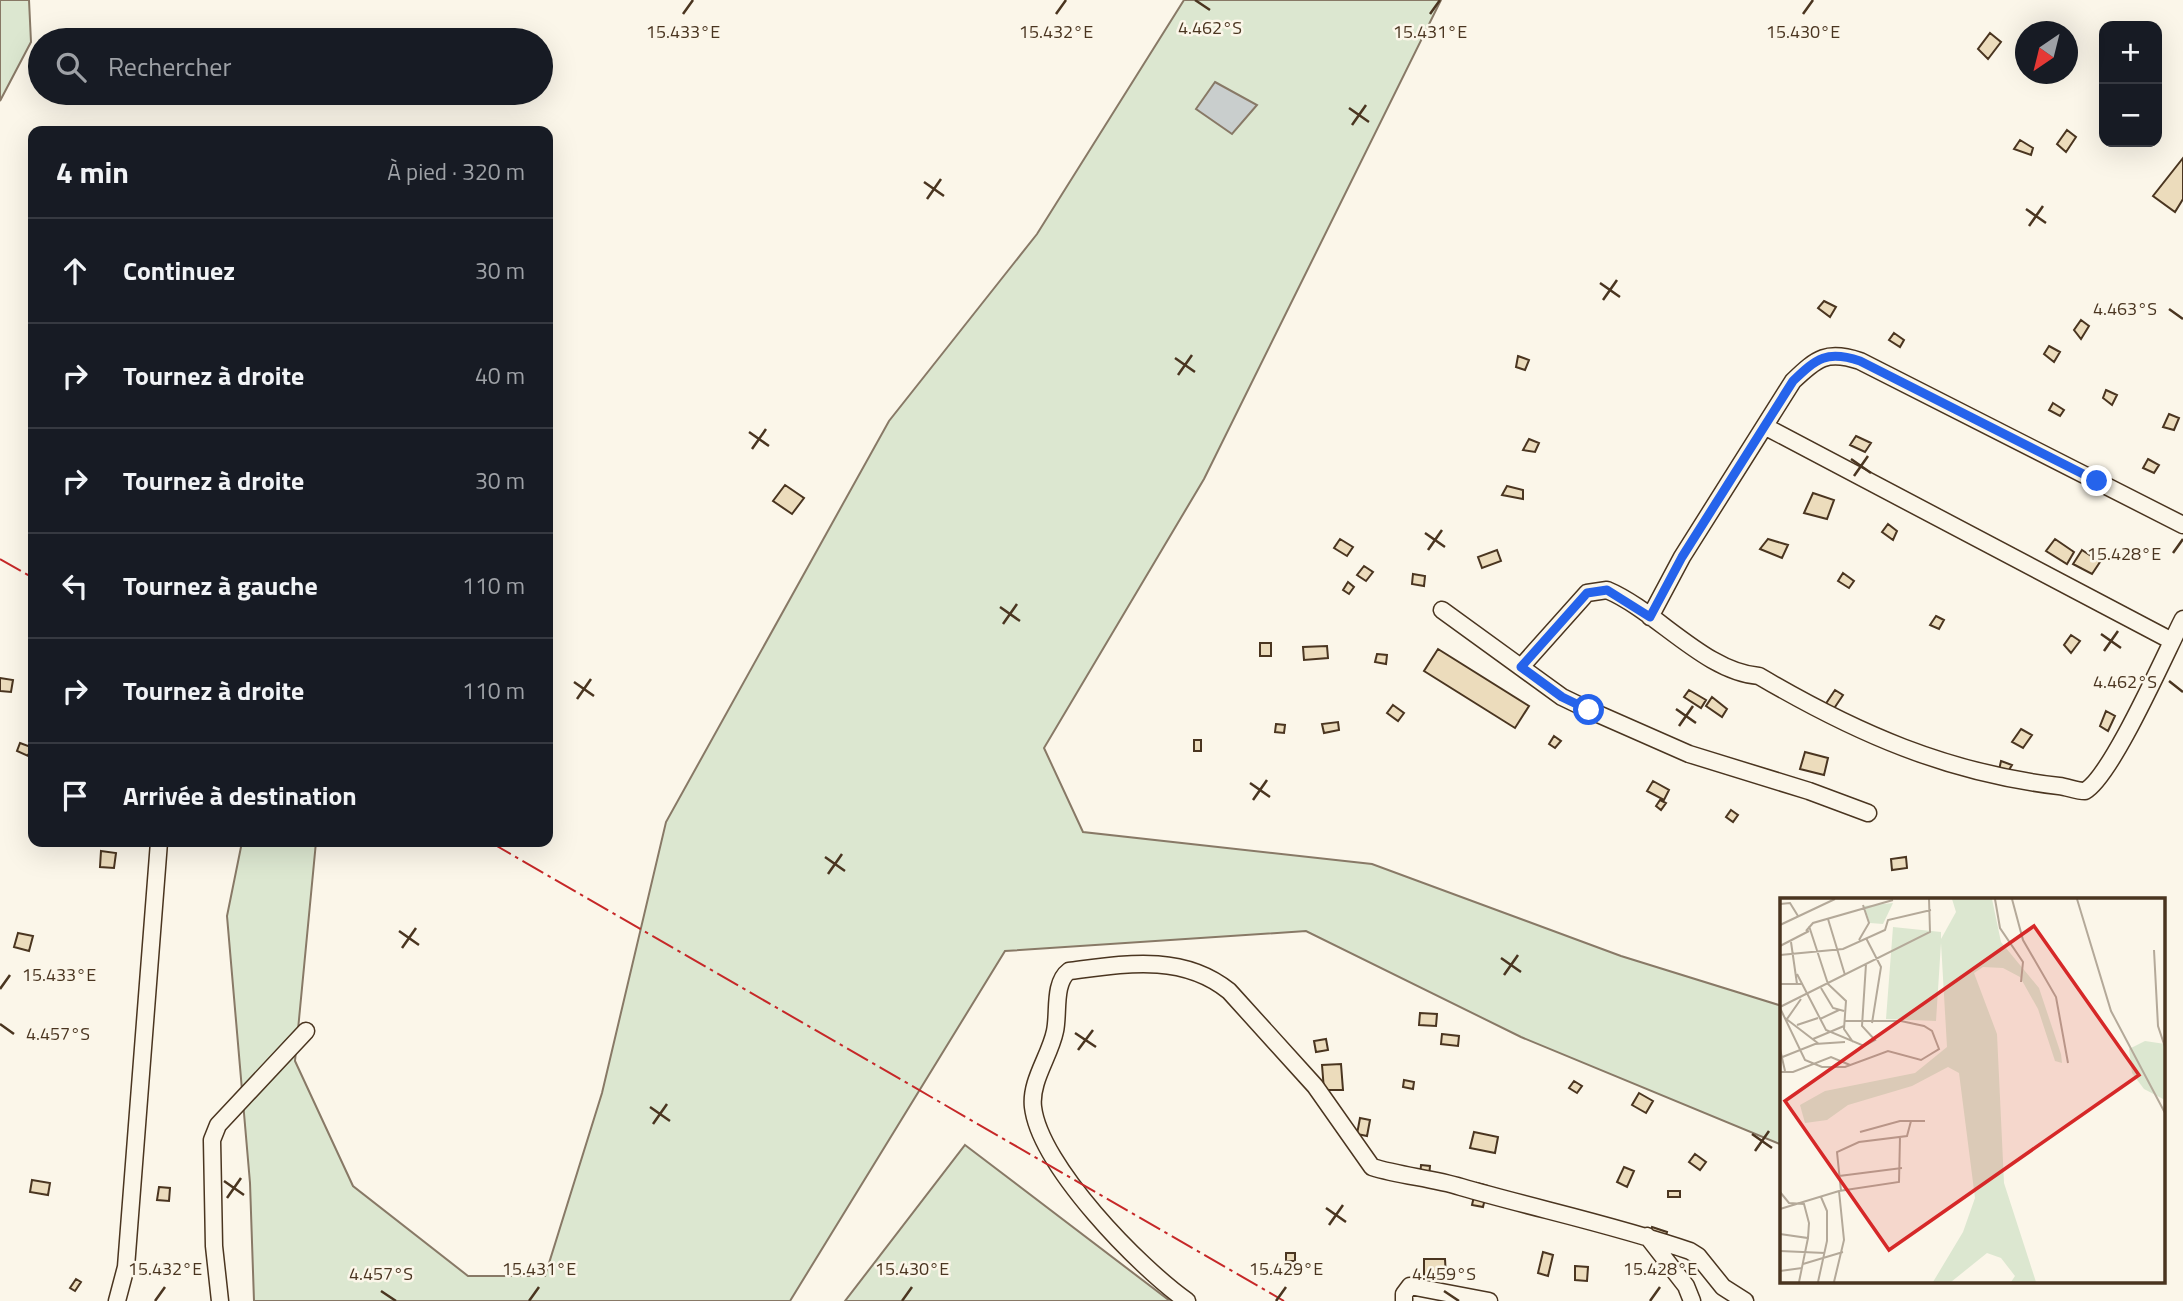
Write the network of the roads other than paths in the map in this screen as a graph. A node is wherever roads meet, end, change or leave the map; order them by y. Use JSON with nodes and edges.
{"nodes":[{"id":1,"x":1766,"y":427,"type":"junction"},
{"id":2,"x":2183,"y":525,"type":"edge"},
{"id":3,"x":1442,"y":610,"type":"dead end"},
{"id":4,"x":1650,"y":617,"type":"junction"},
{"id":5,"x":2183,"y":619,"type":"edge"},
{"id":6,"x":2172,"y":641,"type":"junction"},
{"id":7,"x":1521,"y":667,"type":"junction"},
{"id":8,"x":1868,"y":813,"type":"dead end"},
{"id":9,"x":159,"y":847,"type":"edge"},
{"id":10,"x":306,"y":1031,"type":"dead end"},
{"id":11,"x":1647,"y":1236,"type":"junction"},
{"id":12,"x":117,"y":1301,"type":"edge"},
{"id":13,"x":220,"y":1301,"type":"edge"},
{"id":14,"x":1187,"y":1301,"type":"edge"},
{"id":15,"x":1404,"y":1301,"type":"edge"},
{"id":16,"x":1489,"y":1301,"type":"edge"},
{"id":17,"x":1692,"y":1301,"type":"edge"},
{"id":18,"x":1745,"y":1301,"type":"edge"}],
"edges":[{"from":1,"to":2,"type":"street"},
{"from":1,"to":4,"type":"street"},
{"from":1,"to":6,"type":"street"},
{"from":3,"to":7,"type":"street"},
{"from":4,"to":6,"type":"street"},
{"from":4,"to":7,"type":"street"},
{"from":5,"to":6,"type":"street"},
{"from":7,"to":8,"type":"street"},
{"from":9,"to":12,"type":"street"},
{"from":10,"to":13,"type":"street"},
{"from":11,"to":14,"type":"street"},
{"from":11,"to":17,"type":"street"},
{"from":11,"to":18,"type":"street"},
{"from":15,"to":16,"type":"street"}]}
